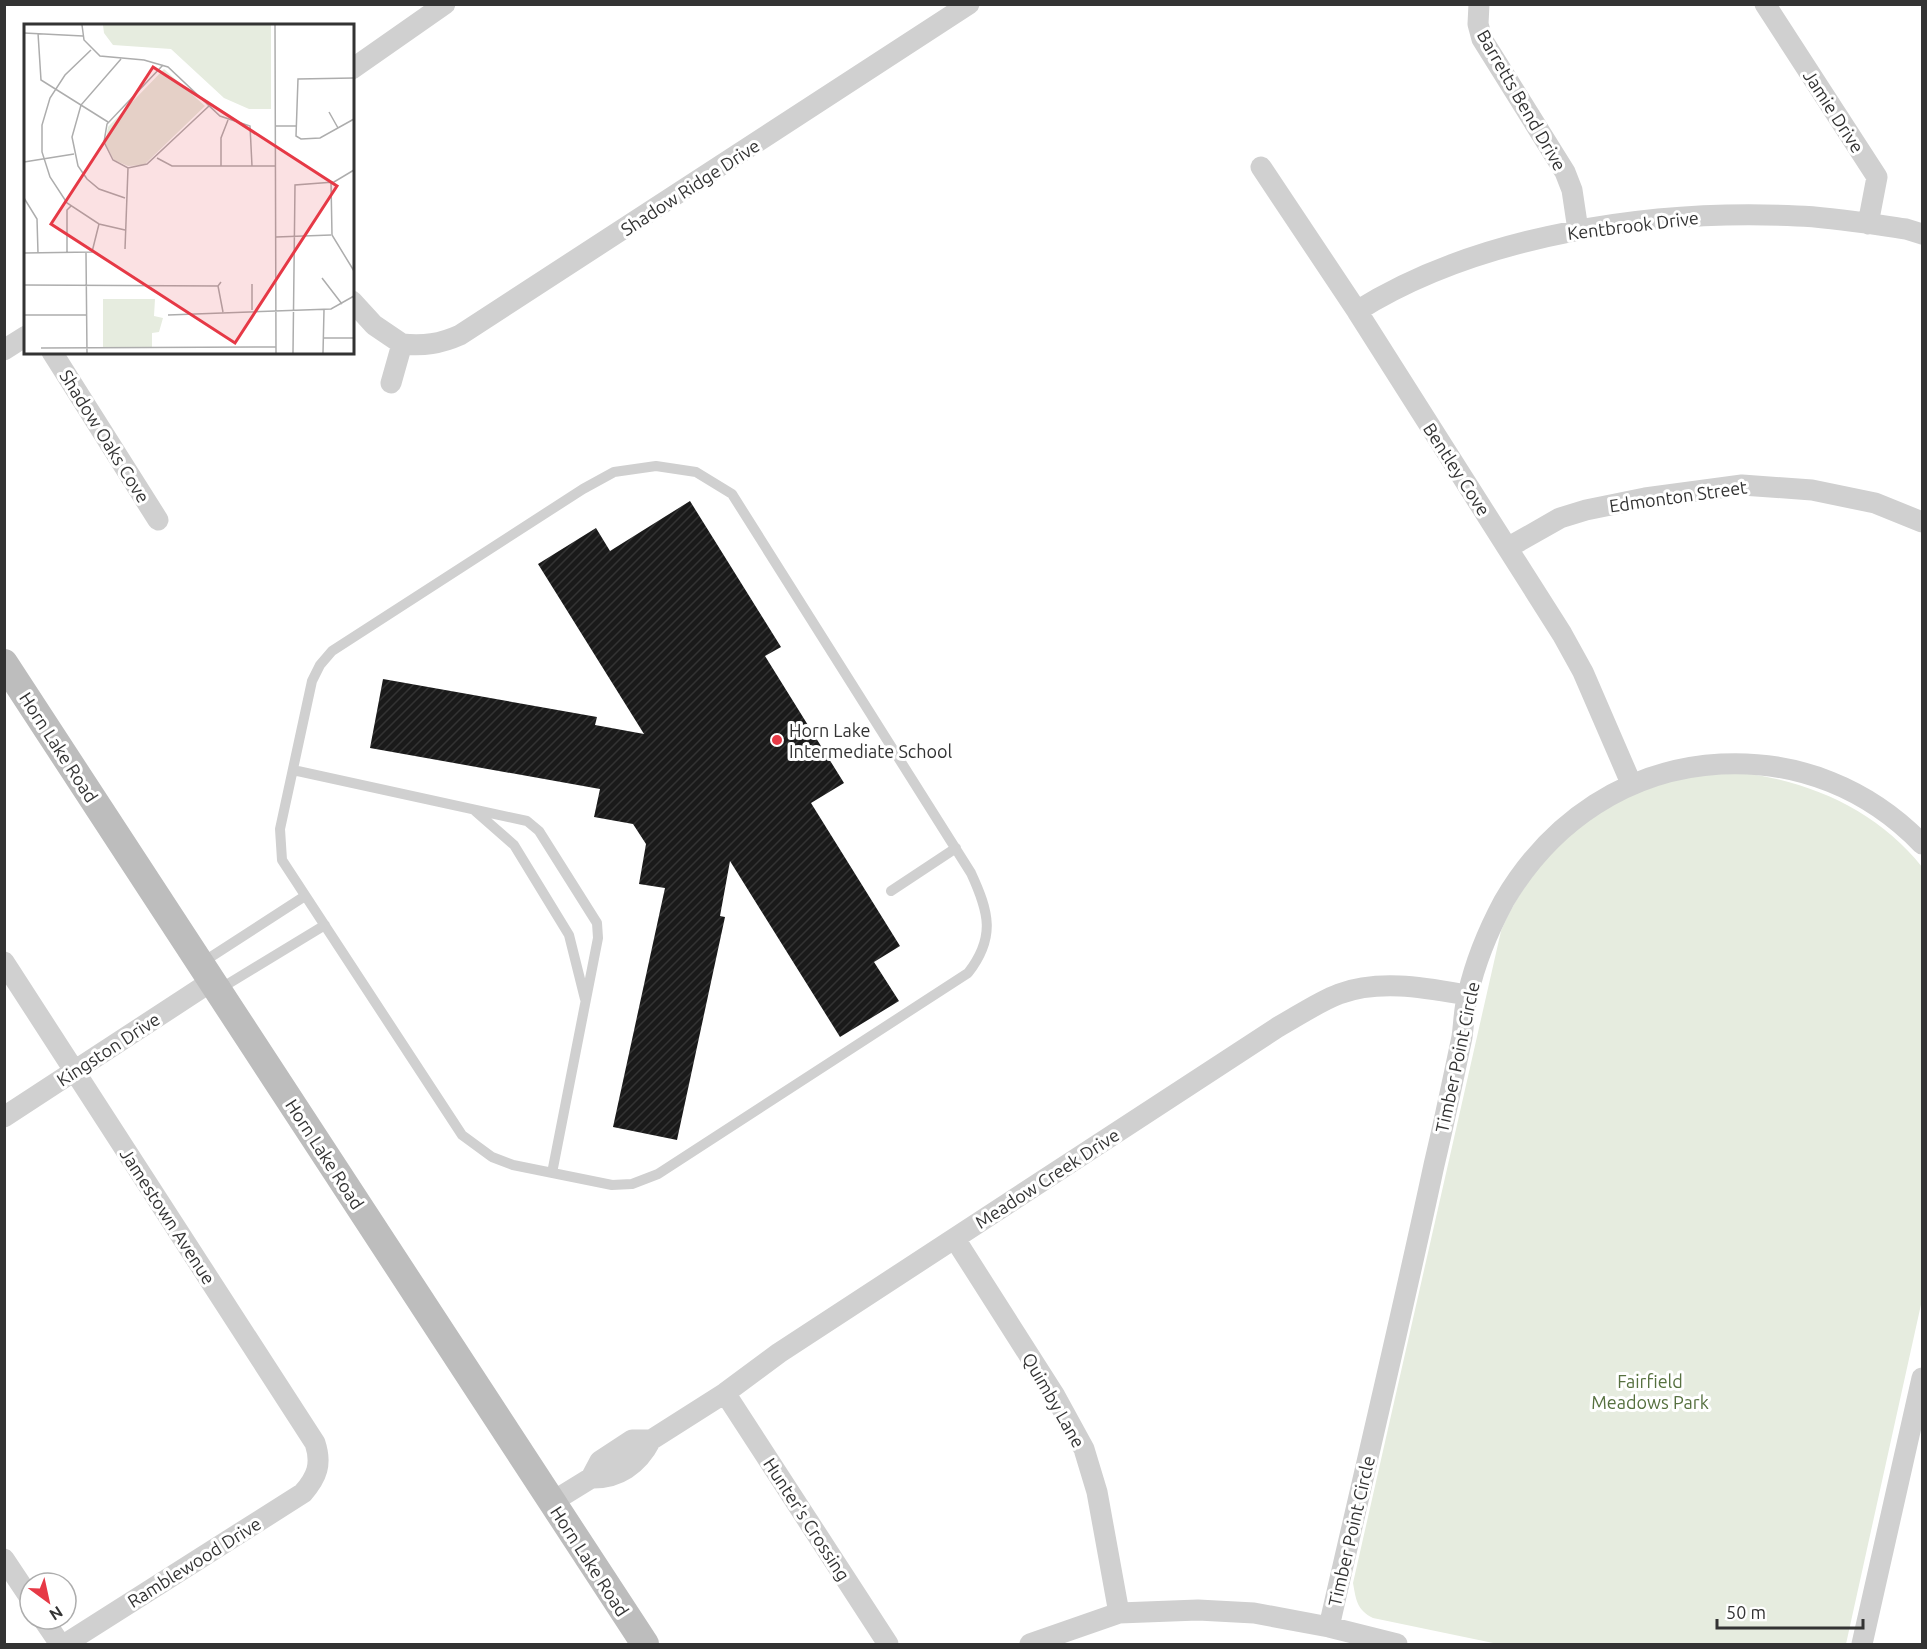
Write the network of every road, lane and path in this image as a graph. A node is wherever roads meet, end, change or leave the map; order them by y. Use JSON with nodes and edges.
{"nodes":[{"id":1,"x":445,"y":4,"type":"edge"},
{"id":2,"x":969,"y":4,"type":"edge"},
{"id":3,"x":1479,"y":4,"type":"edge"},
{"id":4,"x":1765,"y":4,"type":"edge"},
{"id":5,"x":354,"y":68,"type":"edge"},
{"id":6,"x":1261,"y":167,"type":"dead end"},
{"id":7,"x":1868,"y":224,"type":"junction"},
{"id":8,"x":1578,"y":230,"type":"junction"},
{"id":9,"x":1923,"y":234,"type":"edge"},
{"id":10,"x":354,"y":303,"type":"edge"},
{"id":11,"x":1357,"y":311,"type":"junction"},
{"id":12,"x":24,"y":337,"type":"edge"},
{"id":13,"x":402,"y":344,"type":"junction"},
{"id":14,"x":4,"y":350,"type":"edge"},
{"id":15,"x":53,"y":354,"type":"edge"},
{"id":16,"x":391,"y":383,"type":"dead end"},
{"id":17,"x":158,"y":520,"type":"dead end"},
{"id":18,"x":1923,"y":522,"type":"edge"},
{"id":19,"x":1509,"y":547,"type":"junction"},
{"id":20,"x":4,"y":663,"type":"edge"},
{"id":21,"x":293,"y":770,"type":"junction"},
{"id":22,"x":1631,"y":783,"type":"junction"},
{"id":23,"x":472,"y":809,"type":"junction"},
{"id":24,"x":1923,"y":844,"type":"edge"},
{"id":25,"x":956,"y":848,"type":"junction"},
{"id":26,"x":891,"y":891,"type":"dead end"},
{"id":27,"x":305,"y":896,"type":"junction"},
{"id":28,"x":325,"y":925,"type":"junction"},
{"id":29,"x":4,"y":962,"type":"edge"},
{"id":30,"x":210,"y":978,"type":"junction"},
{"id":31,"x":1467,"y":995,"type":"junction"},
{"id":32,"x":586,"y":1002,"type":"junction"},
{"id":33,"x":73,"y":1072,"type":"junction"},
{"id":34,"x":4,"y":1117,"type":"edge"},
{"id":35,"x":552,"y":1173,"type":"junction"},
{"id":36,"x":955,"y":1239,"type":"junction"},
{"id":37,"x":1923,"y":1378,"type":"edge"},
{"id":38,"x":725,"y":1393,"type":"junction"},
{"id":39,"x":317,"y":1473,"type":"joint"},
{"id":40,"x":552,"y":1502,"type":"junction"},
{"id":41,"x":4,"y":1559,"type":"edge"},
{"id":42,"x":18,"y":1580,"type":"edge"},
{"id":43,"x":1119,"y":1613,"type":"junction"},
{"id":44,"x":1329,"y":1627,"type":"junction"},
{"id":45,"x":51,"y":1631,"type":"edge"},
{"id":46,"x":60,"y":1644,"type":"edge"},
{"id":47,"x":65,"y":1644,"type":"edge"},
{"id":48,"x":645,"y":1644,"type":"edge"},
{"id":49,"x":888,"y":1644,"type":"edge"},
{"id":50,"x":1030,"y":1644,"type":"edge"},
{"id":51,"x":1397,"y":1644,"type":"edge"},
{"id":52,"x":1862,"y":1644,"type":"edge"}],
"edges":[{"from":1,"to":5,"type":"street"},
{"from":2,"to":13,"type":"street","name":"Shadow Ridge Drive"},
{"from":3,"to":8,"type":"street","name":"Barretts Bend Drive"},
{"from":4,"to":7,"type":"street","name":"Jamie Drive"},
{"from":6,"to":11,"type":"street","name":"Bentley Cove"},
{"from":7,"to":8,"type":"street","name":"Kentbrook Drive"},
{"from":7,"to":9,"type":"street","name":"Kentbrook Drive"},
{"from":8,"to":11,"type":"street","name":"Kentbrook Drive"},
{"from":10,"to":13,"type":"street"},
{"from":11,"to":19,"type":"street","name":"Bentley Cove"},
{"from":12,"to":14,"type":"street"},
{"from":13,"to":16,"type":"street"},
{"from":15,"to":17,"type":"street","name":"Shadow Oaks Cove"},
{"from":18,"to":19,"type":"street","name":"Edmonton Street"},
{"from":19,"to":22,"type":"street","name":"Bentley Cove"},
{"from":20,"to":30,"type":"main road","name":"Horn Lake Road"},
{"from":21,"to":23,"type":"lane"},
{"from":21,"to":25,"type":"lane"},
{"from":21,"to":27,"type":"lane"},
{"from":22,"to":24,"type":"street","name":"Timber Point Circle"},
{"from":22,"to":31,"type":"street","name":"Timber Point Circle"},
{"from":23,"to":32,"type":"lane"},
{"from":23,"to":32,"type":"lane"},
{"from":25,"to":26,"type":"lane"},
{"from":25,"to":35,"type":"lane"},
{"from":27,"to":28,"type":"lane"},
{"from":27,"to":30,"type":"lane"},
{"from":28,"to":30,"type":"lane"},
{"from":28,"to":35,"type":"lane"},
{"from":29,"to":33,"type":"street","name":"Jamestown Avenue"},
{"from":30,"to":33,"type":"street","name":"Kingston Drive"},
{"from":30,"to":40,"type":"main road","name":"Horn Lake Road"},
{"from":31,"to":36,"type":"street","name":"Meadow Creek Drive"},
{"from":31,"to":44,"type":"street","name":"Timber Point Circle"},
{"from":32,"to":35,"type":"lane"},
{"from":33,"to":34,"type":"street","name":"Kingston Drive"},
{"from":33,"to":39,"type":"street","name":"Jamestown Avenue"},
{"from":36,"to":38,"type":"street","name":"Meadow Creek Drive"},
{"from":36,"to":43,"type":"street","name":"Quimby Lane"},
{"from":37,"to":52,"type":"street"},
{"from":38,"to":40,"type":"street","name":"Meadow Creek Drive"},
{"from":38,"to":49,"type":"street","name":"Hunter's Crossing"},
{"from":39,"to":47,"type":"street","name":"Ramblewood Drive"},
{"from":40,"to":48,"type":"main road","name":"Horn Lake Road"},
{"from":41,"to":42,"type":"street"},
{"from":43,"to":44,"type":"street"},
{"from":43,"to":50,"type":"street"},
{"from":44,"to":51,"type":"street"},
{"from":45,"to":46,"type":"street"}]}
